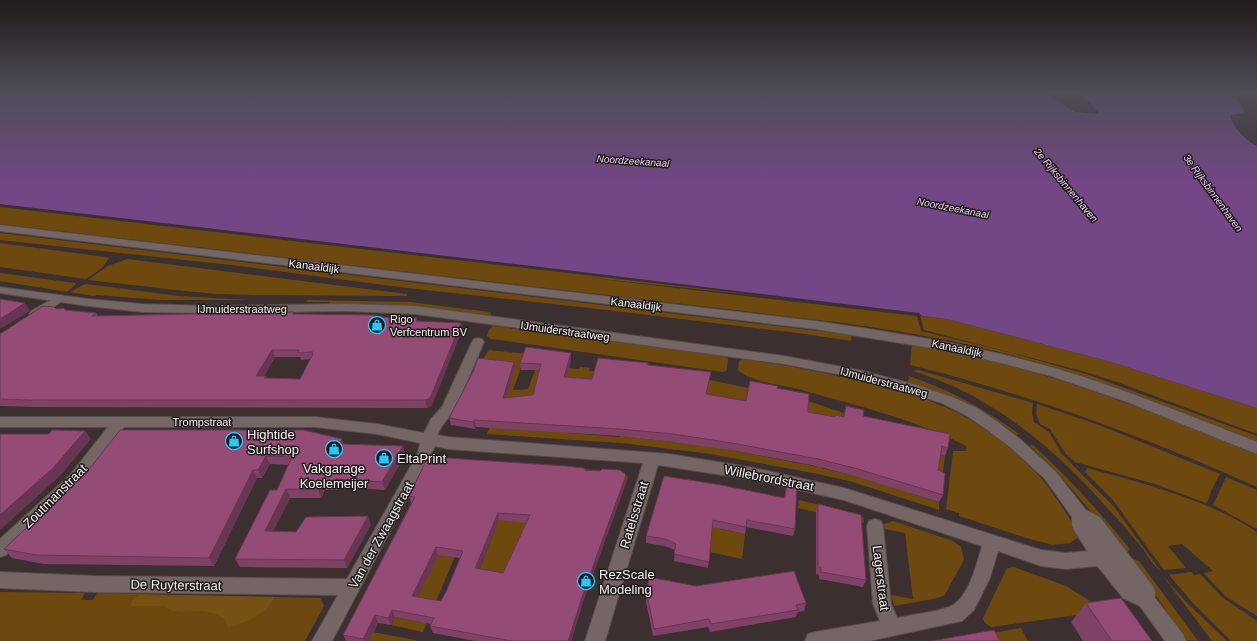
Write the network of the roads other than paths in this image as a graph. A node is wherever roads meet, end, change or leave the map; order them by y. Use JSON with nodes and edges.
{"nodes":[{"id":1,"x":0,"y":228,"type":"edge"},
{"id":2,"x":0,"y":290,"type":"edge"},
{"id":3,"x":60,"y":298,"type":"junction"},
{"id":4,"x":27,"y":320,"type":"edge"},
{"id":5,"x":478,"y":342,"type":"dead end"},
{"id":6,"x":121,"y":421,"type":"junction"},
{"id":7,"x":0,"y":422,"type":"edge"},
{"id":8,"x":427,"y":440,"type":"junction"},
{"id":9,"x":1257,"y":448,"type":"edge"},
{"id":10,"x":652,"y":458,"type":"junction"},
{"id":11,"x":1080,"y":515,"type":"junction"},
{"id":12,"x":875,"y":526,"type":"dead end"},
{"id":13,"x":992,"y":542,"type":"junction"},
{"id":14,"x":0,"y":550,"type":"edge"},
{"id":15,"x":1121,"y":556,"type":"junction"},
{"id":16,"x":1101,"y":558,"type":"junction"},
{"id":17,"x":0,"y":580,"type":"edge"},
{"id":18,"x":352,"y":587,"type":"junction"},
{"id":19,"x":1146,"y":600,"type":"junction"},
{"id":20,"x":882,"y":633,"type":"edge"},
{"id":21,"x":322,"y":641,"type":"edge"},
{"id":22,"x":595,"y":641,"type":"edge"},
{"id":23,"x":815,"y":641,"type":"edge"},
{"id":24,"x":1176,"y":641,"type":"edge"}],
"edges":[{"from":1,"to":9,"type":"street","name":"Kanaaldijk"},
{"from":2,"to":3,"type":"street","name":"IJmuiderstraatweg"},
{"from":3,"to":4,"type":"street"},
{"from":3,"to":11,"type":"street","name":"IJmuiderstraatweg"},
{"from":5,"to":8,"type":"street","name":"Van der Zwaagstraat"},
{"from":6,"to":7,"type":"street","name":"Trompstraat"},
{"from":6,"to":8,"type":"street","name":"Trompstraat"},
{"from":6,"to":14,"type":"street","name":"Zoutmanstraat"},
{"from":8,"to":10,"type":"street","name":"Willebrordstraat"},
{"from":8,"to":18,"type":"street","name":"Van der Zwaagstraat"},
{"from":10,"to":13,"type":"street","name":"Willebrordstraat"},
{"from":10,"to":22,"type":"street","name":"Ratelsstraat"},
{"from":11,"to":15,"type":"street","name":"IJmuiderstraatweg"},
{"from":11,"to":16,"type":"street","name":"IJmuiderstraatweg"},
{"from":12,"to":20,"type":"street","name":"Lagerstraat"},
{"from":13,"to":16,"type":"street","name":"Willebrordstraat"},
{"from":13,"to":20,"type":"street"},
{"from":15,"to":16,"type":"street","name":"Willebrordstraat"},
{"from":15,"to":19,"type":"street"},
{"from":16,"to":19,"type":"street"},
{"from":17,"to":18,"type":"street","name":"De Ruyterstraat"},
{"from":18,"to":21,"type":"street","name":"Van der Zwaagstraat"},
{"from":19,"to":24,"type":"street"},
{"from":20,"to":23,"type":"street"}]}
